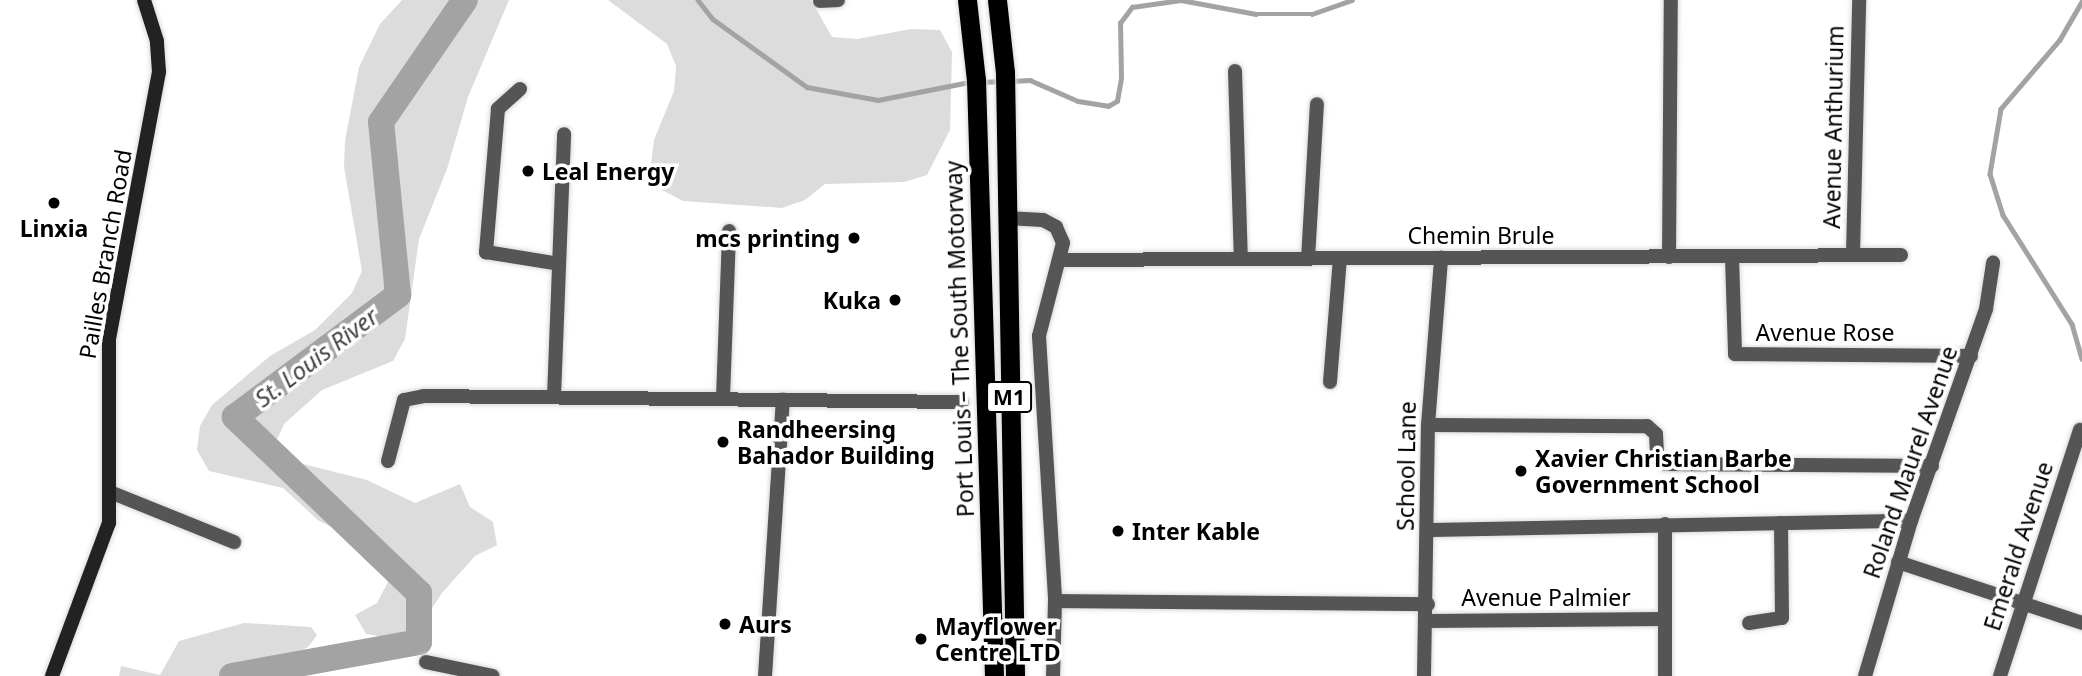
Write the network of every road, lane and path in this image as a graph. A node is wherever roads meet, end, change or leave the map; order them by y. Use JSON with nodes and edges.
{"nodes":[{"id":1,"x":144,"y":0,"type":"edge"},
{"id":2,"x":838,"y":0,"type":"edge"},
{"id":3,"x":956,"y":0,"type":"edge"},
{"id":4,"x":997,"y":0,"type":"edge"},
{"id":5,"x":1671,"y":0,"type":"edge"},
{"id":6,"x":1859,"y":0,"type":"edge"},
{"id":7,"x":820,"y":1,"type":"edge"},
{"id":8,"x":968,"y":8,"type":"edge"},
{"id":9,"x":1235,"y":71,"type":"dead end"},
{"id":10,"x":520,"y":89,"type":"dead end"},
{"id":11,"x":1317,"y":104,"type":"dead end"},
{"id":12,"x":564,"y":134,"type":"dead end"},
{"id":13,"x":1006,"y":218,"type":"junction"},
{"id":14,"x":729,"y":231,"type":"dead end"},
{"id":15,"x":1853,"y":254,"type":"junction"},
{"id":16,"x":1901,"y":255,"type":"dead end"},
{"id":17,"x":1669,"y":257,"type":"junction"},
{"id":18,"x":1732,"y":257,"type":"junction"},
{"id":19,"x":1308,"y":258,"type":"junction"},
{"id":20,"x":1340,"y":258,"type":"junction"},
{"id":21,"x":1441,"y":258,"type":"junction"},
{"id":22,"x":1241,"y":259,"type":"junction"},
{"id":23,"x":1061,"y":260,"type":"junction"},
{"id":24,"x":1993,"y":263,"type":"dead end"},
{"id":25,"x":559,"y":264,"type":"junction"},
{"id":26,"x":1971,"y":356,"type":"junction"},
{"id":27,"x":1330,"y":382,"type":"dead end"},
{"id":28,"x":554,"y":397,"type":"junction"},
{"id":29,"x":723,"y":398,"type":"junction"},
{"id":30,"x":783,"y":400,"type":"junction"},
{"id":31,"x":962,"y":402,"type":"dead end"},
{"id":32,"x":1429,"y":425,"type":"junction"},
{"id":33,"x":2080,"y":430,"type":"dead end"},
{"id":34,"x":388,"y":461,"type":"dead end"},
{"id":35,"x":1932,"y":466,"type":"junction"},
{"id":36,"x":110,"y":492,"type":"junction"},
{"id":37,"x":1912,"y":522,"type":"junction"},
{"id":38,"x":1781,"y":523,"type":"junction"},
{"id":39,"x":1665,"y":524,"type":"junction"},
{"id":40,"x":1427,"y":530,"type":"junction"},
{"id":41,"x":234,"y":542,"type":"dead end"},
{"id":42,"x":1898,"y":562,"type":"junction"},
{"id":43,"x":1055,"y":601,"type":"junction"},
{"id":44,"x":1428,"y":604,"type":"junction"},
{"id":45,"x":2023,"y":606,"type":"junction"},
{"id":46,"x":1665,"y":619,"type":"junction"},
{"id":47,"x":1427,"y":621,"type":"junction"},
{"id":48,"x":1749,"y":623,"type":"dead end"},
{"id":49,"x":2082,"y":623,"type":"edge"},
{"id":50,"x":426,"y":662,"type":"dead end"},
{"id":51,"x":52,"y":676,"type":"edge"},
{"id":52,"x":493,"y":676,"type":"edge"},
{"id":53,"x":765,"y":676,"type":"edge"},
{"id":54,"x":994,"y":676,"type":"edge"},
{"id":55,"x":1015,"y":676,"type":"edge"},
{"id":56,"x":1053,"y":676,"type":"edge"},
{"id":57,"x":1424,"y":676,"type":"edge"},
{"id":58,"x":1665,"y":676,"type":"edge"},
{"id":59,"x":1865,"y":676,"type":"edge"},
{"id":60,"x":2000,"y":676,"type":"edge"}],
"edges":[{"from":1,"to":36,"type":"main road","name":"Pailles Branch Road"},
{"from":2,"to":7,"type":"street"},
{"from":3,"to":8,"type":"street"},
{"from":4,"to":13,"type":"highway","name":"Port Louis – The South Motorway","number":"M1"},
{"from":5,"to":17,"type":"street"},
{"from":6,"to":15,"type":"street","name":"Avenue Anthurium"},
{"from":8,"to":54,"type":"highway","name":"Port Louis – The South Motorway","number":"M1"},
{"from":9,"to":22,"type":"street"},
{"from":10,"to":25,"type":"street"},
{"from":11,"to":19,"type":"street"},
{"from":12,"to":25,"type":"street"},
{"from":13,"to":23,"type":"street"},
{"from":13,"to":55,"type":"highway","name":"Port Louis – The South Motorway","number":"M1"},
{"from":14,"to":29,"type":"street"},
{"from":15,"to":16,"type":"street","name":"Chemin Brule"},
{"from":15,"to":18,"type":"street","name":"Chemin Brule"},
{"from":17,"to":18,"type":"street","name":"Chemin Brule"},
{"from":17,"to":21,"type":"street","name":"Chemin Brule"},
{"from":18,"to":26,"type":"street","name":"Avenue Rose"},
{"from":19,"to":20,"type":"street","name":"Chemin Brule"},
{"from":19,"to":22,"type":"street","name":"Chemin Brule"},
{"from":20,"to":21,"type":"street","name":"Chemin Brule"},
{"from":20,"to":27,"type":"street"},
{"from":21,"to":32,"type":"street","name":"School Lane"},
{"from":22,"to":23,"type":"street","name":"Chemin Brule"},
{"from":23,"to":43,"type":"street"},
{"from":24,"to":26,"type":"street","name":"Roland Maurel Avenue"},
{"from":25,"to":28,"type":"street"},
{"from":26,"to":35,"type":"street","name":"Roland Maurel Avenue"},
{"from":28,"to":29,"type":"street"},
{"from":28,"to":34,"type":"street"},
{"from":29,"to":30,"type":"street"},
{"from":30,"to":31,"type":"street"},
{"from":30,"to":53,"type":"street"},
{"from":32,"to":35,"type":"street"},
{"from":32,"to":40,"type":"street","name":"School Lane"},
{"from":33,"to":45,"type":"street","name":"Emerald Avenue"},
{"from":35,"to":37,"type":"street","name":"Roland Maurel Avenue"},
{"from":36,"to":41,"type":"street"},
{"from":36,"to":51,"type":"main road","name":"Pailles Branch Road"},
{"from":37,"to":38,"type":"street"},
{"from":37,"to":42,"type":"street","name":"Roland Maurel Avenue"},
{"from":38,"to":39,"type":"street"},
{"from":38,"to":48,"type":"street"},
{"from":39,"to":40,"type":"street"},
{"from":39,"to":46,"type":"street"},
{"from":40,"to":44,"type":"street","name":"School Lane"},
{"from":42,"to":45,"type":"street"},
{"from":42,"to":59,"type":"street","name":"Roland Maurel Avenue"},
{"from":43,"to":44,"type":"street"},
{"from":43,"to":56,"type":"street"},
{"from":44,"to":47,"type":"street","name":"School Lane"},
{"from":45,"to":49,"type":"street"},
{"from":45,"to":60,"type":"street","name":"Emerald Avenue"},
{"from":46,"to":47,"type":"street","name":"Avenue Palmier"},
{"from":46,"to":58,"type":"street"},
{"from":47,"to":57,"type":"street","name":"School Lane"},
{"from":50,"to":52,"type":"street"}]}
